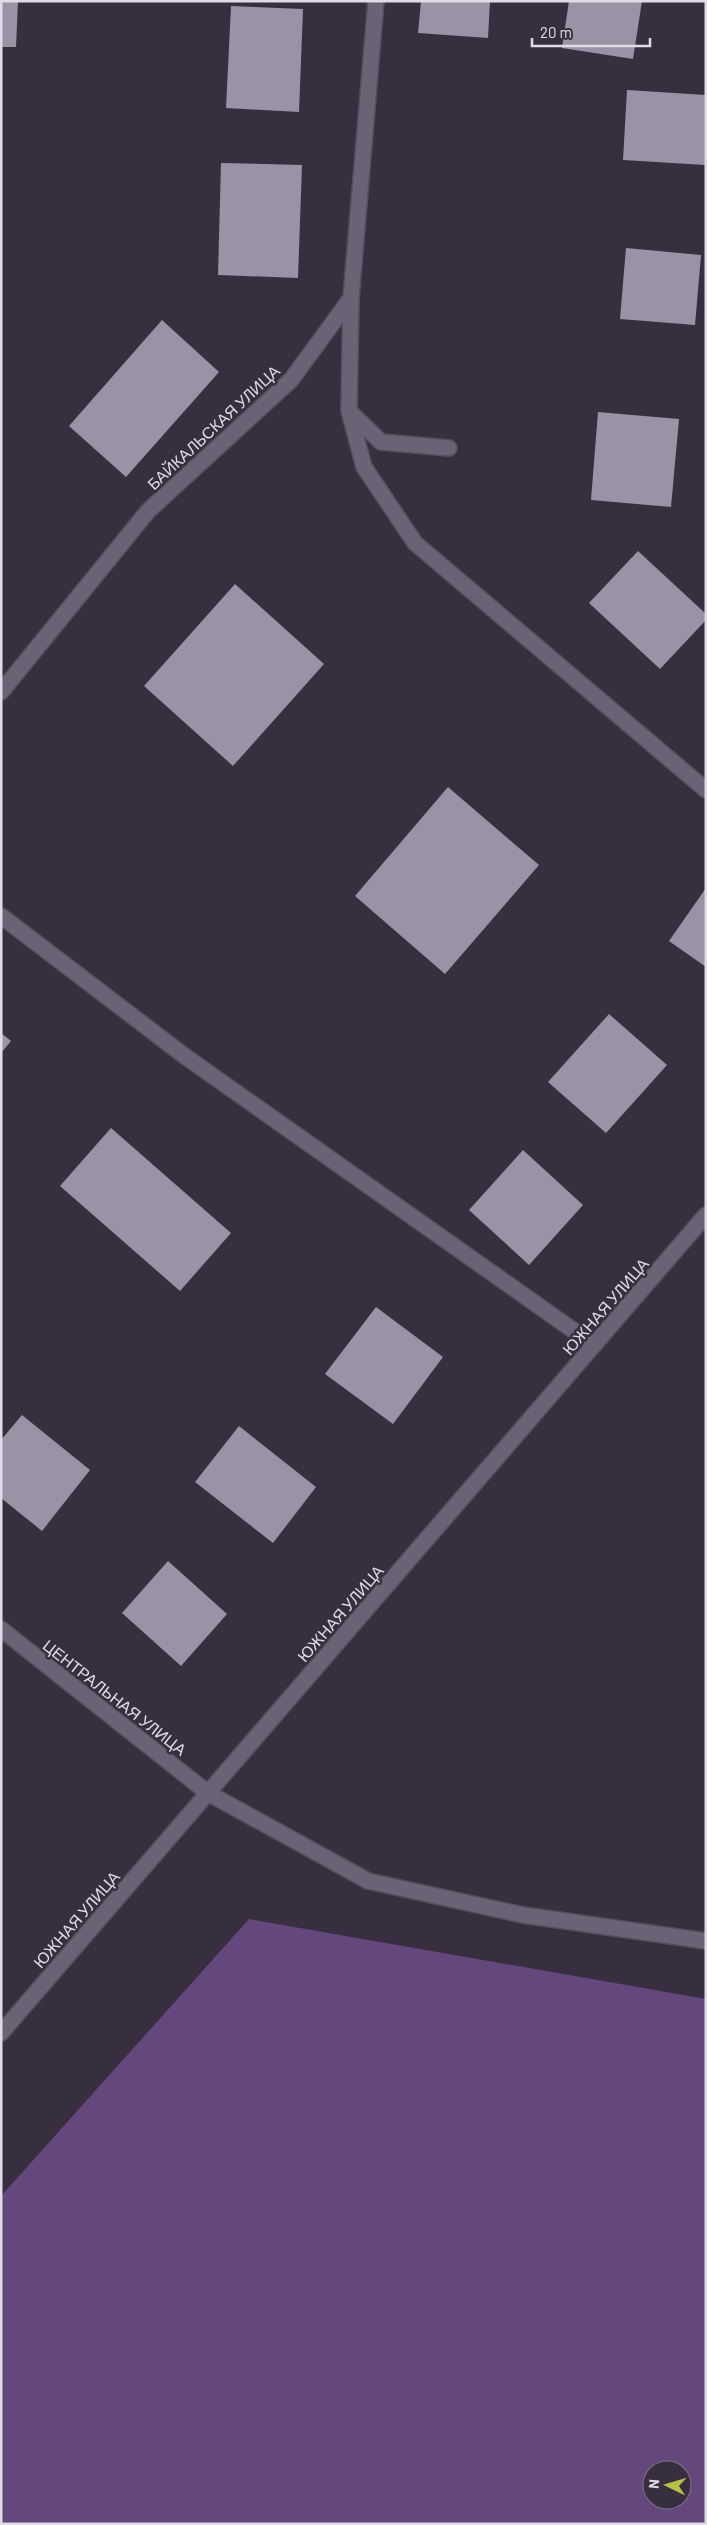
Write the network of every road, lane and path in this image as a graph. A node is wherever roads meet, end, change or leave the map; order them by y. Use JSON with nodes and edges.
{"nodes":[{"id":1,"x":376,"y":1,"type":"edge"},
{"id":2,"x":351,"y":298,"type":"junction"},
{"id":3,"x":348,"y":411,"type":"junction"},
{"id":4,"x":449,"y":448,"type":"dead end"},
{"id":5,"x":1,"y":692,"type":"edge"},
{"id":6,"x":706,"y":790,"type":"edge"},
{"id":7,"x":1,"y":916,"type":"edge"},
{"id":8,"x":706,"y":1215,"type":"edge"},
{"id":9,"x":594,"y":1344,"type":"junction"},
{"id":10,"x":1,"y":1629,"type":"edge"},
{"id":11,"x":208,"y":1793,"type":"junction"},
{"id":12,"x":706,"y":1941,"type":"edge"},
{"id":13,"x":1,"y":2033,"type":"edge"}],
"edges":[{"from":1,"to":2,"type":"street"},
{"from":2,"to":3,"type":"street"},
{"from":2,"to":5,"type":"street","name":"БАЙКАЛЬСКАЯ УЛИЦА"},
{"from":3,"to":4,"type":"street"},
{"from":3,"to":6,"type":"street"},
{"from":7,"to":9,"type":"street"},
{"from":8,"to":9,"type":"street","name":"ЮЖНАЯ УЛИЦА"},
{"from":9,"to":11,"type":"street","name":"ЮЖНАЯ УЛИЦА"},
{"from":10,"to":11,"type":"street","name":"ЦЕНТРАЛЬНАЯ УЛИЦА"},
{"from":11,"to":12,"type":"street","name":"ЦЕНТРАЛЬНАЯ УЛИЦА"},
{"from":11,"to":13,"type":"street","name":"ЮЖНАЯ УЛИЦА"}]}
